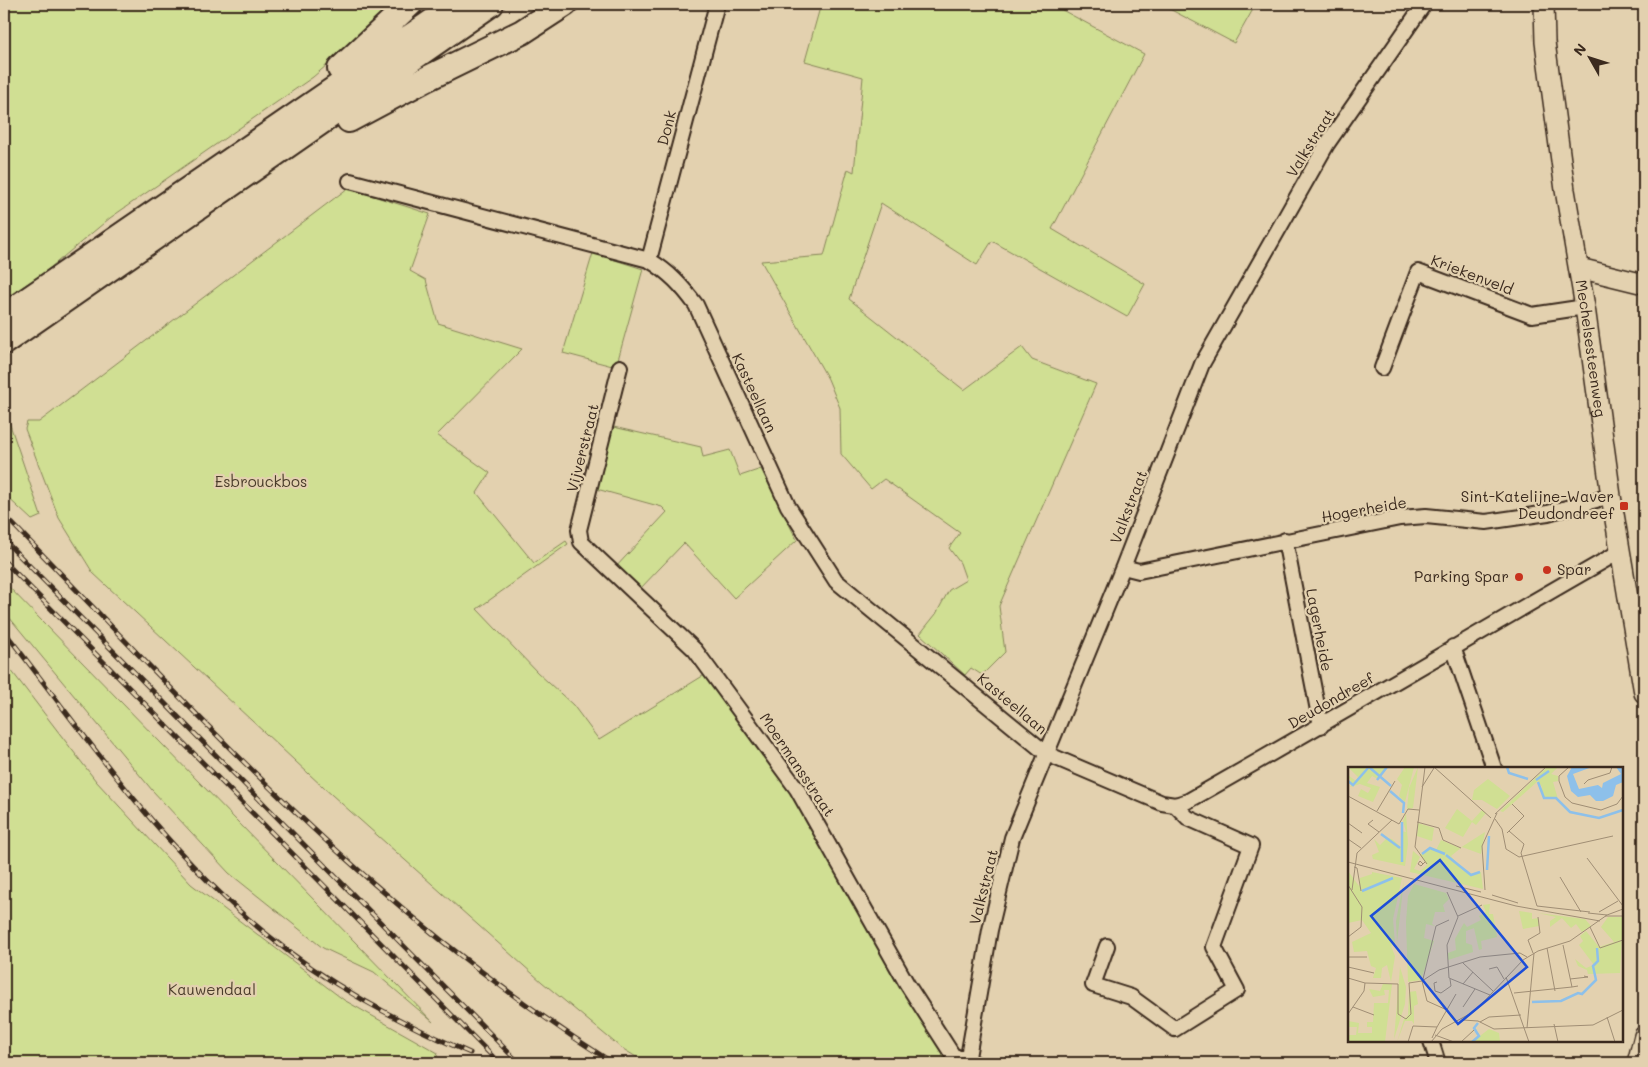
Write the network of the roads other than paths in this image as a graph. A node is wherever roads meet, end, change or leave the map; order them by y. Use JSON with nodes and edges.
{"nodes":[{"id":1,"x":410,"y":4,"type":"edge"},
{"id":2,"x":458,"y":4,"type":"edge"},
{"id":3,"x":491,"y":4,"type":"edge"},
{"id":4,"x":565,"y":4,"type":"edge"},
{"id":5,"x":717,"y":4,"type":"edge"},
{"id":6,"x":1424,"y":4,"type":"edge"},
{"id":7,"x":1544,"y":4,"type":"edge"},
{"id":8,"x":291,"y":118,"type":"junction"},
{"id":9,"x":286,"y":148,"type":"junction"},
{"id":10,"x":350,"y":181,"type":"dead end"},
{"id":11,"x":649,"y":260,"type":"junction"},
{"id":12,"x":1579,"y":268,"type":"junction"},
{"id":13,"x":1644,"y":284,"type":"edge"},
{"id":14,"x":1585,"y":307,"type":"junction"},
{"id":15,"x":4,"y":316,"type":"edge"},
{"id":16,"x":4,"y":342,"type":"edge"},
{"id":17,"x":620,"y":367,"type":"dead end"},
{"id":18,"x":1382,"y":368,"type":"dead end"},
{"id":19,"x":1611,"y":496,"type":"junction"},
{"id":20,"x":580,"y":538,"type":"joint"},
{"id":21,"x":1285,"y":540,"type":"junction"},
{"id":22,"x":1622,"y":551,"type":"junction"},
{"id":23,"x":1123,"y":567,"type":"junction"},
{"id":24,"x":1453,"y":647,"type":"junction"},
{"id":25,"x":1644,"y":693,"type":"edge"},
{"id":26,"x":1321,"y":726,"type":"junction"},
{"id":27,"x":1047,"y":754,"type":"junction"},
{"id":28,"x":1494,"y":767,"type":"edge"},
{"id":29,"x":1176,"y":805,"type":"junction"},
{"id":30,"x":1107,"y":946,"type":"dead end"},
{"id":31,"x":1644,"y":1036,"type":"edge"},
{"id":32,"x":1431,"y":1042,"type":"edge"},
{"id":33,"x":971,"y":1060,"type":"edge"},
{"id":34,"x":1438,"y":1063,"type":"edge"},
{"id":35,"x":1637,"y":1063,"type":"edge"}],
"edges":[{"from":1,"to":8,"type":"highway"},
{"from":2,"to":8,"type":"highway"},
{"from":3,"to":9,"type":"highway"},
{"from":4,"to":9,"type":"highway"},
{"from":5,"to":11,"type":"street","name":"Donk"},
{"from":6,"to":23,"type":"street","name":"Valkstraat"},
{"from":7,"to":12,"type":"main road","name":"Mechelsesteenweg"},
{"from":8,"to":15,"type":"highway"},
{"from":9,"to":16,"type":"highway"},
{"from":10,"to":11,"type":"street","name":"Kasteellaan"},
{"from":11,"to":27,"type":"street","name":"Kasteellaan"},
{"from":12,"to":13,"type":"main road"},
{"from":12,"to":14,"type":"main road","name":"Mechelsesteenweg"},
{"from":14,"to":18,"type":"street","name":"Kriekenveld"},
{"from":14,"to":19,"type":"main road","name":"Mechelsesteenweg"},
{"from":17,"to":20,"type":"street","name":"Vijverstraat"},
{"from":19,"to":21,"type":"street","name":"Hogerheide"},
{"from":19,"to":22,"type":"main road","name":"Mechelsesteenweg"},
{"from":20,"to":33,"type":"street","name":"Moermansstraat"},
{"from":21,"to":23,"type":"street","name":"Hogerheide"},
{"from":21,"to":26,"type":"street","name":"Lagerheide"},
{"from":22,"to":24,"type":"street","name":"Deudondreef"},
{"from":22,"to":25,"type":"main road","name":"Mechelsesteenweg"},
{"from":23,"to":27,"type":"street","name":"Valkstraat"},
{"from":24,"to":26,"type":"street","name":"Deudondreef"},
{"from":24,"to":28,"type":"street"},
{"from":26,"to":29,"type":"street","name":"Deudondreef"},
{"from":27,"to":29,"type":"street"},
{"from":27,"to":33,"type":"street","name":"Valkstraat"},
{"from":29,"to":30,"type":"street"},
{"from":31,"to":35,"type":"main road"},
{"from":32,"to":34,"type":"street"}]}
